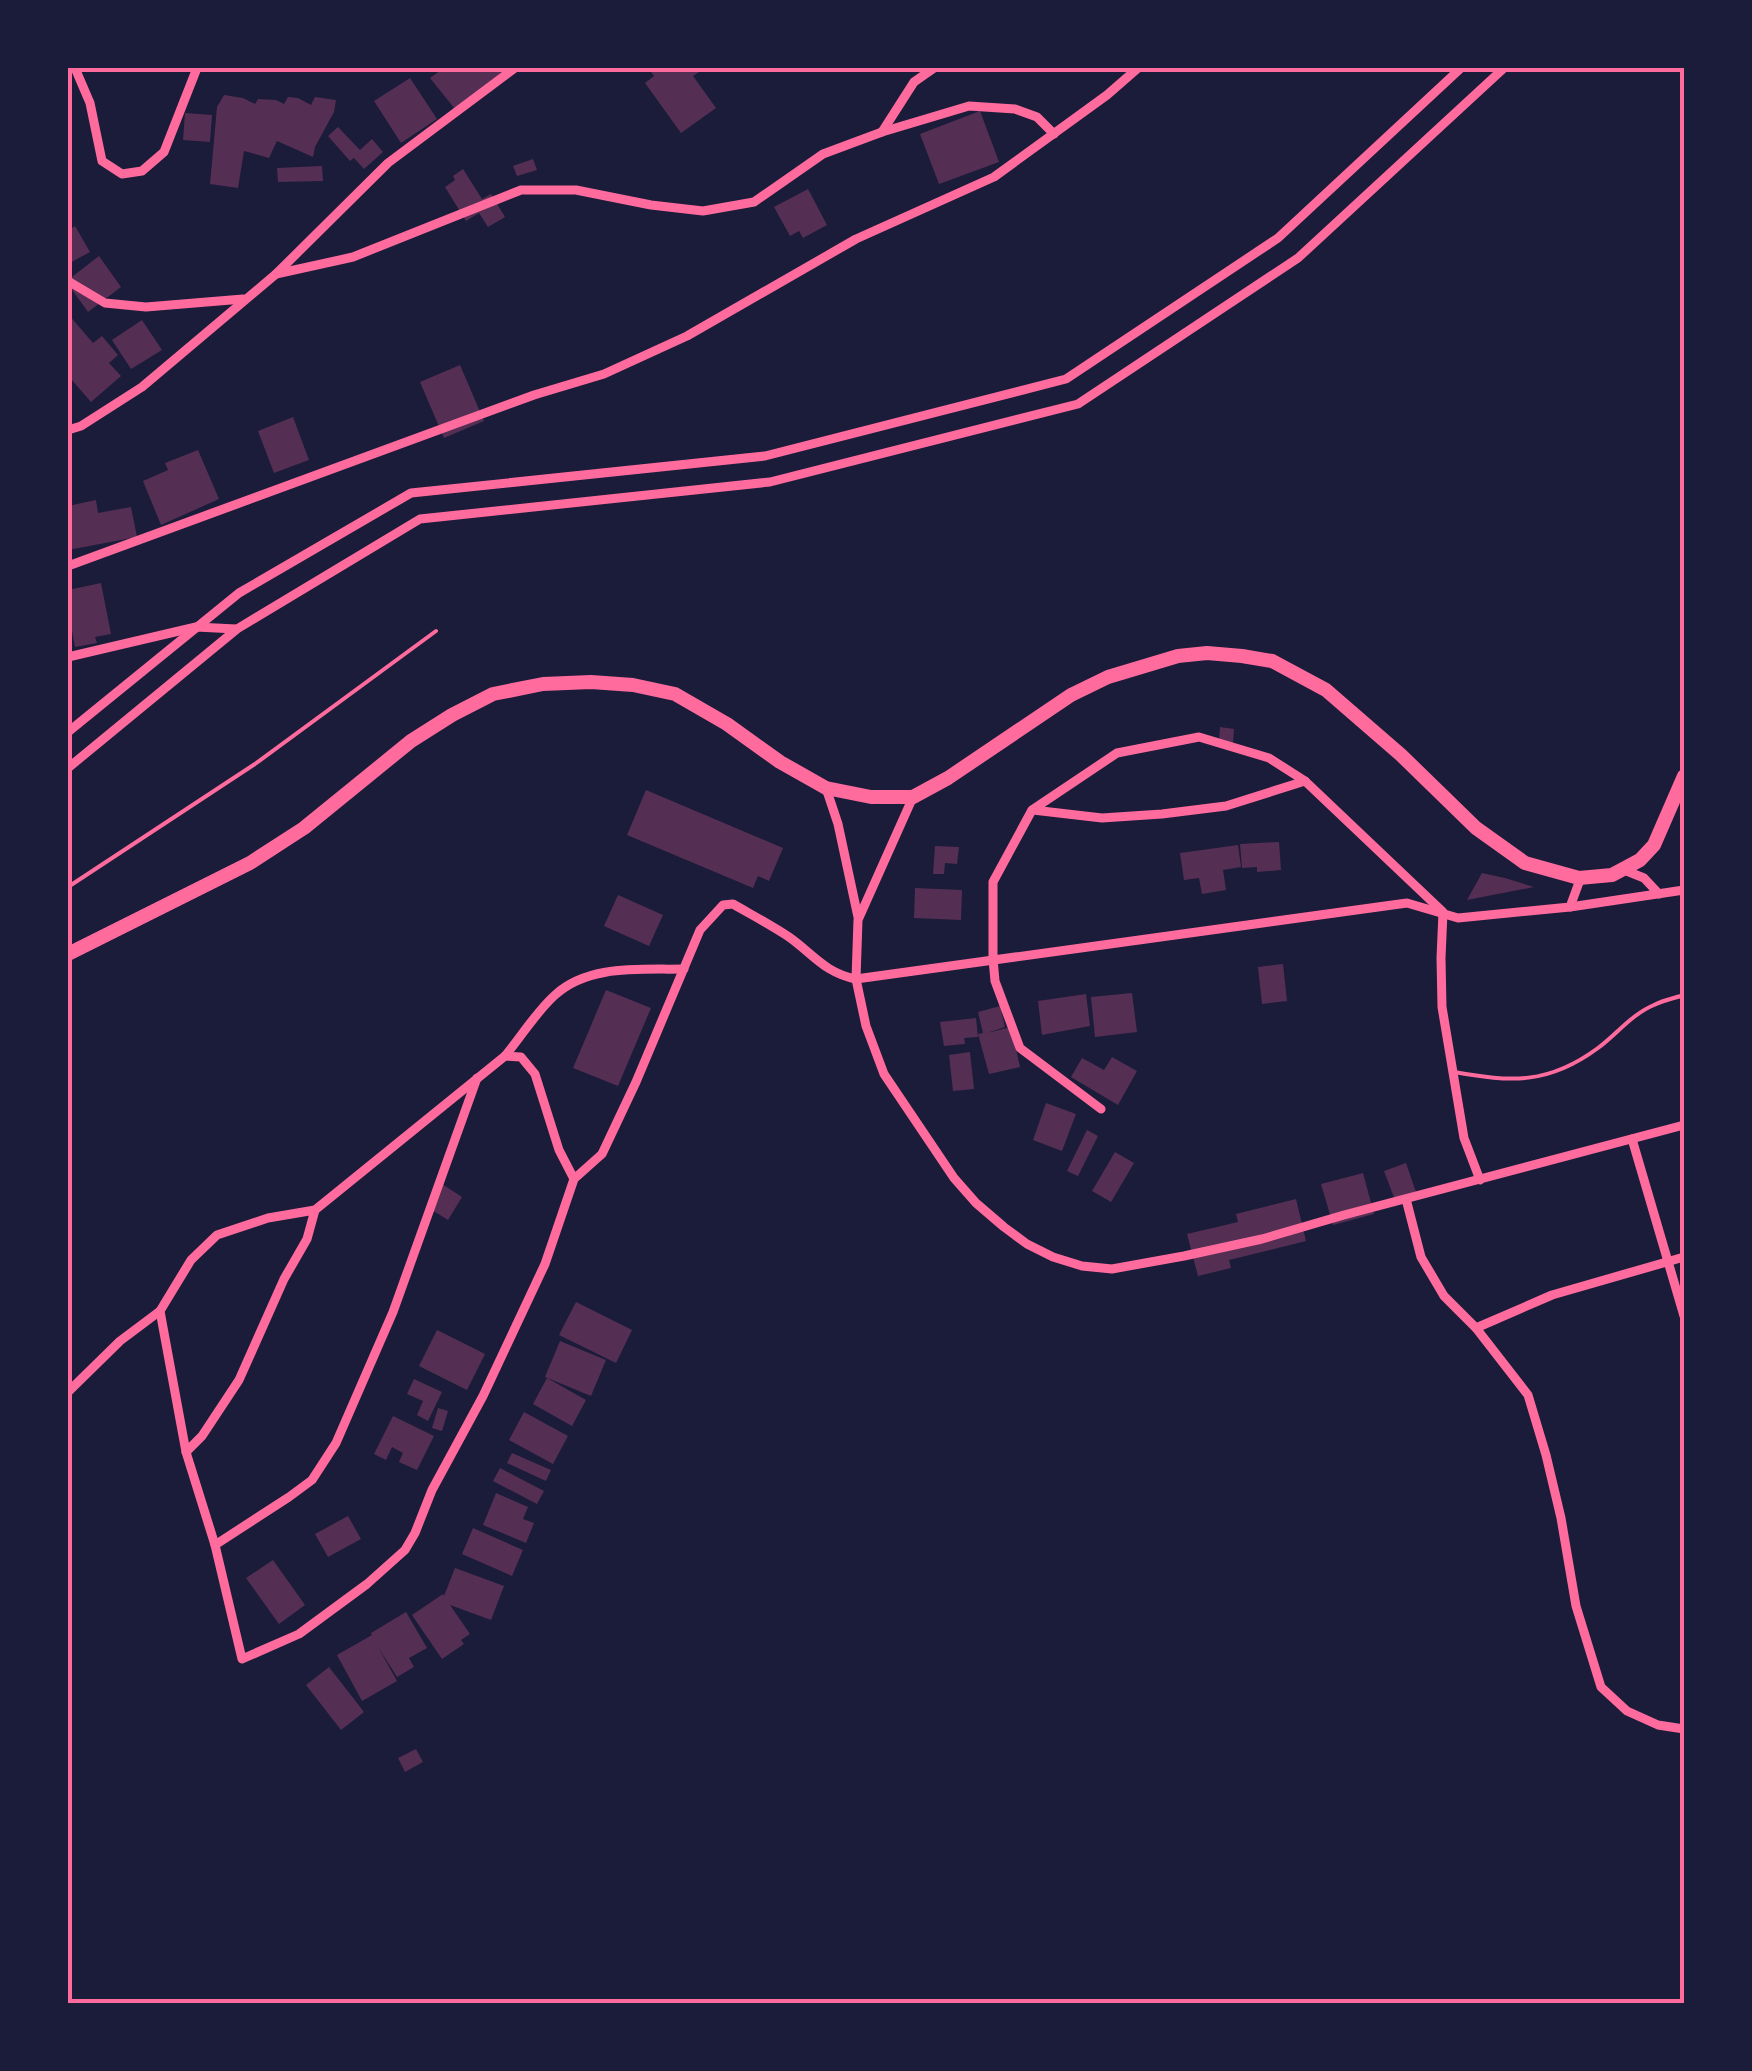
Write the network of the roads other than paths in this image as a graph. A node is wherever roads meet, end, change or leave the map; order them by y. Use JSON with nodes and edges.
{"nodes":[{"id":1,"x":75,"y":68,"type":"edge"},
{"id":2,"x":197,"y":68,"type":"edge"},
{"id":3,"x":515,"y":68,"type":"edge"},
{"id":4,"x":934,"y":68,"type":"edge"},
{"id":5,"x":1138,"y":68,"type":"edge"},
{"id":6,"x":1462,"y":68,"type":"edge"},
{"id":7,"x":1504,"y":68,"type":"edge"},
{"id":8,"x":882,"y":132,"type":"junction"},
{"id":9,"x":1054,"y":134,"type":"junction"},
{"id":10,"x":276,"y":274,"type":"junction"},
{"id":11,"x":68,"y":282,"type":"edge"},
{"id":12,"x":245,"y":299,"type":"junction"},
{"id":13,"x":68,"y":430,"type":"edge"},
{"id":14,"x":68,"y":566,"type":"edge"},
{"id":15,"x":196,"y":627,"type":"junction"},
{"id":16,"x":237,"y":629,"type":"junction"},
{"id":17,"x":68,"y":657,"type":"edge"},
{"id":18,"x":68,"y":732,"type":"edge"},
{"id":19,"x":68,"y":768,"type":"edge"},
{"id":20,"x":1684,"y":776,"type":"edge"},
{"id":21,"x":1305,"y":782,"type":"junction"},
{"id":22,"x":826,"y":788,"type":"junction"},
{"id":23,"x":913,"y":797,"type":"junction"},
{"id":24,"x":1032,"y":810,"type":"junction"},
{"id":25,"x":1654,"y":845,"type":"junction"},
{"id":26,"x":1624,"y":870,"type":"junction"},
{"id":27,"x":1402,"y":876,"type":"junction"},
{"id":28,"x":1581,"y":878,"type":"junction"},
{"id":29,"x":1644,"y":878,"type":"junction"},
{"id":30,"x":1684,"y":890,"type":"edge"},
{"id":31,"x":852,"y":891,"type":"junction"},
{"id":32,"x":1659,"y":894,"type":"junction"},
{"id":33,"x":866,"y":904,"type":"junction"},
{"id":34,"x":1407,"y":904,"type":"junction"},
{"id":35,"x":1570,"y":906,"type":"junction"},
{"id":36,"x":1443,"y":912,"type":"junction"},
{"id":37,"x":1458,"y":918,"type":"junction"},
{"id":38,"x":858,"y":920,"type":"junction"},
{"id":39,"x":1442,"y":931,"type":"junction"},
{"id":40,"x":68,"y":954,"type":"edge"},
{"id":41,"x":993,"y":959,"type":"junction"},
{"id":42,"x":684,"y":969,"type":"junction"},
{"id":43,"x":856,"y":979,"type":"junction"},
{"id":44,"x":1684,"y":995,"type":"edge"},
{"id":45,"x":505,"y":1056,"type":"junction"},
{"id":46,"x":1454,"y":1072,"type":"junction"},
{"id":47,"x":477,"y":1078,"type":"junction"},
{"id":48,"x":1101,"y":1109,"type":"dead end"},
{"id":49,"x":1684,"y":1125,"type":"edge"},
{"id":50,"x":1632,"y":1139,"type":"junction"},
{"id":51,"x":574,"y":1179,"type":"junction"},
{"id":52,"x":1480,"y":1180,"type":"junction"},
{"id":53,"x":1406,"y":1199,"type":"junction"},
{"id":54,"x":314,"y":1210,"type":"junction"},
{"id":55,"x":1684,"y":1257,"type":"edge"},
{"id":56,"x":1668,"y":1261,"type":"junction"},
{"id":57,"x":160,"y":1310,"type":"junction"},
{"id":58,"x":1684,"y":1316,"type":"edge"},
{"id":59,"x":1476,"y":1328,"type":"junction"},
{"id":60,"x":68,"y":1392,"type":"edge"},
{"id":61,"x":186,"y":1452,"type":"junction"},
{"id":62,"x":215,"y":1545,"type":"junction"},
{"id":63,"x":1684,"y":1729,"type":"edge"}],
"edges":[{"from":1,"to":2,"type":"street"},
{"from":3,"to":10,"type":"street"},
{"from":4,"to":8,"type":"street"},
{"from":5,"to":9,"type":"street"},
{"from":6,"to":15,"type":"street"},
{"from":7,"to":16,"type":"street"},
{"from":8,"to":9,"type":"street"},
{"from":8,"to":10,"type":"street"},
{"from":9,"to":14,"type":"street"},
{"from":10,"to":12,"type":"street"},
{"from":11,"to":12,"type":"street"},
{"from":12,"to":13,"type":"street"},
{"from":15,"to":16,"type":"street"},
{"from":15,"to":17,"type":"street"},
{"from":15,"to":18,"type":"street"},
{"from":16,"to":19,"type":"street"},
{"from":20,"to":25,"type":"main road"},
{"from":21,"to":24,"type":"street"},
{"from":21,"to":24,"type":"street"},
{"from":21,"to":27,"type":"street"},
{"from":22,"to":23,"type":"main road"},
{"from":22,"to":31,"type":"street"},
{"from":22,"to":40,"type":"main road"},
{"from":23,"to":28,"type":"main road"},
{"from":23,"to":33,"type":"street"},
{"from":24,"to":41,"type":"street"},
{"from":25,"to":26,"type":"main road"},
{"from":25,"to":29,"type":"street"},
{"from":26,"to":28,"type":"main road"},
{"from":26,"to":29,"type":"street"},
{"from":27,"to":34,"type":"street"},
{"from":27,"to":36,"type":"street"},
{"from":28,"to":35,"type":"street"},
{"from":29,"to":32,"type":"street"},
{"from":30,"to":32,"type":"street"},
{"from":31,"to":33,"type":"street"},
{"from":31,"to":38,"type":"street"},
{"from":32,"to":35,"type":"street"},
{"from":33,"to":38,"type":"street"},
{"from":34,"to":36,"type":"street"},
{"from":34,"to":41,"type":"street"},
{"from":35,"to":37,"type":"street"},
{"from":36,"to":37,"type":"street"},
{"from":36,"to":39,"type":"street"},
{"from":37,"to":39,"type":"street"},
{"from":38,"to":43,"type":"street"},
{"from":39,"to":46,"type":"street"},
{"from":41,"to":43,"type":"street"},
{"from":41,"to":48,"type":"street"},
{"from":42,"to":43,"type":"street"},
{"from":42,"to":45,"type":"street"},
{"from":42,"to":51,"type":"street"},
{"from":43,"to":53,"type":"street"},
{"from":44,"to":46,"type":"lane"},
{"from":45,"to":47,"type":"street"},
{"from":45,"to":51,"type":"street"},
{"from":46,"to":52,"type":"street"},
{"from":47,"to":54,"type":"street"},
{"from":47,"to":62,"type":"street"},
{"from":49,"to":50,"type":"street"},
{"from":50,"to":52,"type":"street"},
{"from":50,"to":56,"type":"street"},
{"from":51,"to":62,"type":"street"},
{"from":52,"to":53,"type":"street"},
{"from":53,"to":59,"type":"street"},
{"from":54,"to":57,"type":"street"},
{"from":54,"to":61,"type":"street"},
{"from":55,"to":56,"type":"street"},
{"from":56,"to":58,"type":"street"},
{"from":56,"to":59,"type":"street"},
{"from":57,"to":60,"type":"street"},
{"from":57,"to":61,"type":"street"},
{"from":59,"to":63,"type":"street"},
{"from":61,"to":62,"type":"street"}]}
